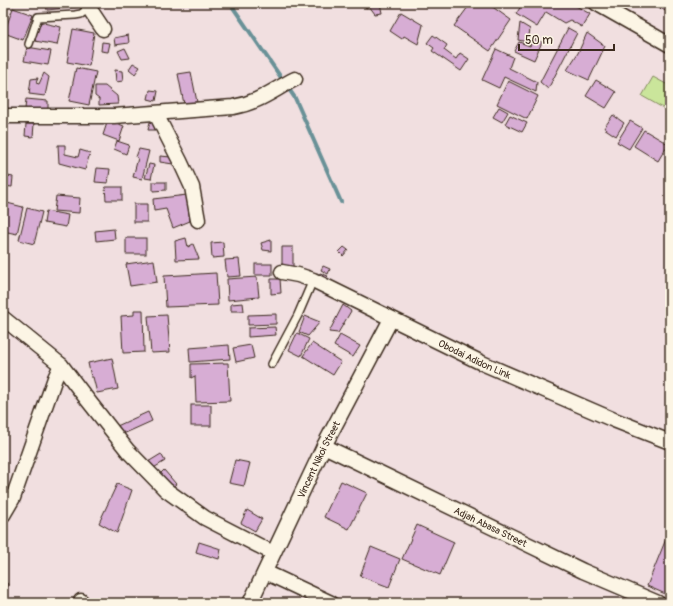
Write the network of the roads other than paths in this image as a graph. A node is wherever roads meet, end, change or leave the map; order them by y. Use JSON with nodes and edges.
{"nodes":[{"id":1,"x":596,"y":3,"type":"edge"},
{"id":2,"x":89,"y":5,"type":"edge"},
{"id":3,"x":103,"y":29,"type":"dead end"},
{"id":4,"x":29,"y":44,"type":"dead end"},
{"id":5,"x":670,"y":45,"type":"edge"},
{"id":6,"x":292,"y":80,"type":"dead end"},
{"id":7,"x":156,"y":114,"type":"junction"},
{"id":8,"x":3,"y":116,"type":"edge"},
{"id":9,"x":198,"y":220,"type":"dead end"},
{"id":10,"x":282,"y":272,"type":"dead end"},
{"id":11,"x":313,"y":280,"type":"junction"},
{"id":12,"x":3,"y":318,"type":"edge"},
{"id":13,"x":391,"y":319,"type":"junction"},
{"id":14,"x":272,"y":364,"type":"dead end"},
{"id":15,"x":61,"y":365,"type":"junction"},
{"id":16,"x":670,"y":442,"type":"edge"},
{"id":17,"x":324,"y":446,"type":"junction"},
{"id":18,"x":3,"y":515,"type":"edge"},
{"id":19,"x":273,"y":553,"type":"junction"},
{"id":20,"x":265,"y":572,"type":"junction"},
{"id":21,"x":250,"y":603,"type":"edge"},
{"id":22,"x":331,"y":603,"type":"edge"},
{"id":23,"x":658,"y":603,"type":"edge"}],
"edges":[{"from":1,"to":5,"type":"street"},
{"from":2,"to":3,"type":"street"},
{"from":2,"to":4,"type":"lane"},
{"from":6,"to":7,"type":"street"},
{"from":7,"to":8,"type":"street"},
{"from":7,"to":9,"type":"street"},
{"from":10,"to":11,"type":"street","name":"Obodai Adidon Link"},
{"from":11,"to":13,"type":"street","name":"Obodai Adidon Link"},
{"from":11,"to":14,"type":"lane"},
{"from":12,"to":15,"type":"street"},
{"from":13,"to":16,"type":"street","name":"Obodai Adidon Link"},
{"from":13,"to":17,"type":"street","name":"Vincent Nikoi Street"},
{"from":15,"to":18,"type":"street"},
{"from":15,"to":19,"type":"street"},
{"from":17,"to":19,"type":"street","name":"Vincent Nikoi Street"},
{"from":17,"to":23,"type":"street","name":"Adjah Abasa Street"},
{"from":19,"to":20,"type":"street","name":"Vincent Nikoi Street"},
{"from":20,"to":21,"type":"street","name":"Vincent Nikoi Street"},
{"from":20,"to":22,"type":"street"}]}
